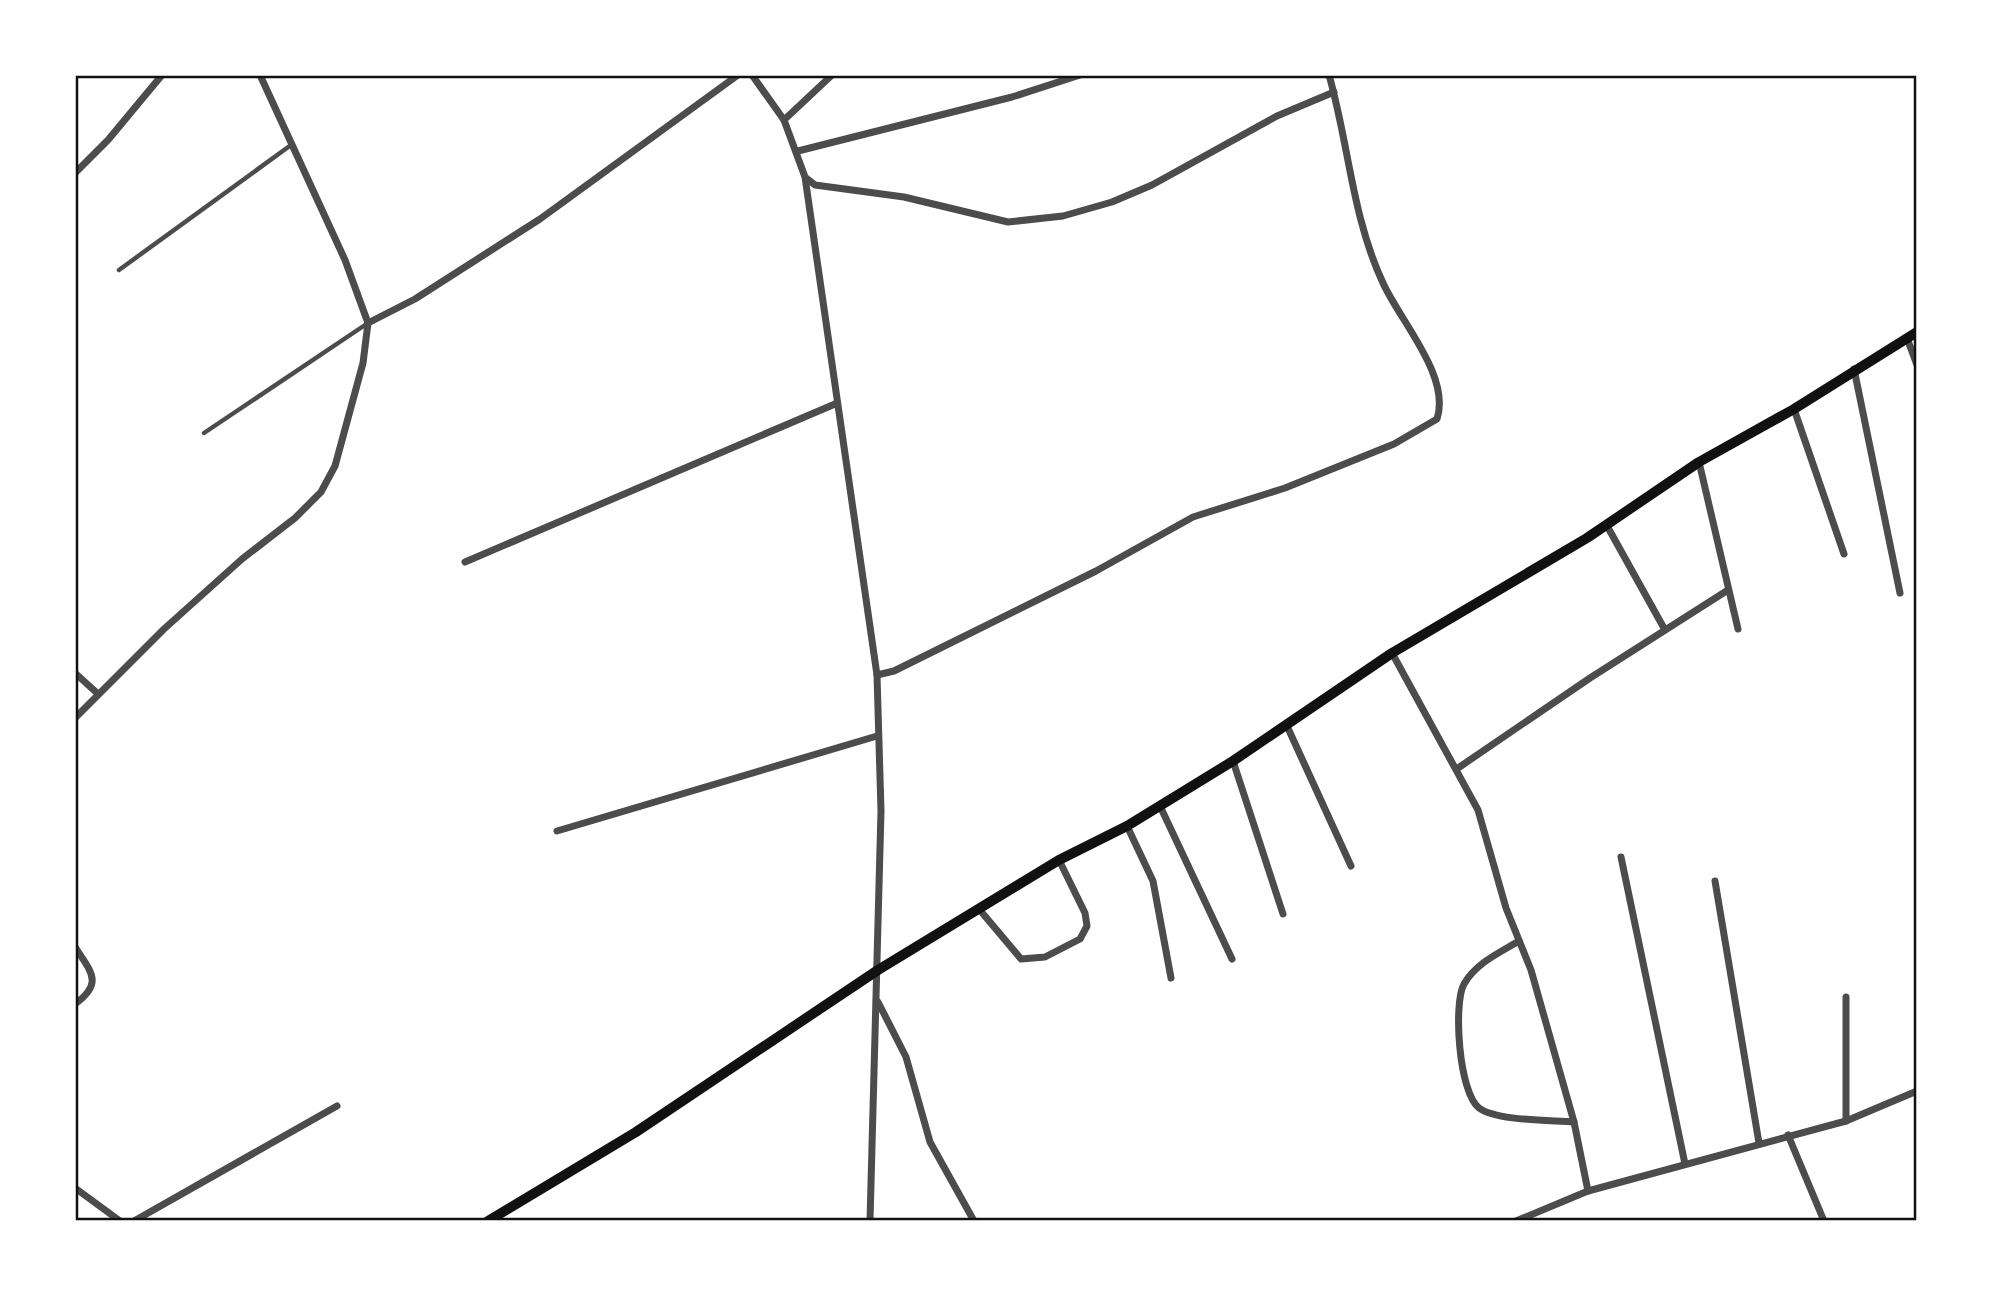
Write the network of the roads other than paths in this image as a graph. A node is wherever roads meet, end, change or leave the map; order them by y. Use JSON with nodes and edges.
{"nodes":[{"id":1,"x":162,"y":75,"type":"edge"},
{"id":2,"x":260,"y":75,"type":"edge"},
{"id":3,"x":738,"y":75,"type":"edge"},
{"id":4,"x":752,"y":75,"type":"edge"},
{"id":5,"x":832,"y":75,"type":"edge"},
{"id":6,"x":1080,"y":75,"type":"edge"},
{"id":7,"x":1329,"y":75,"type":"edge"},
{"id":8,"x":1334,"y":92,"type":"junction"},
{"id":9,"x":784,"y":120,"type":"junction"},
{"id":10,"x":291,"y":145,"type":"junction"},
{"id":11,"x":798,"y":151,"type":"junction"},
{"id":12,"x":75,"y":173,"type":"edge"},
{"id":13,"x":805,"y":177,"type":"junction"},
{"id":14,"x":119,"y":270,"type":"dead end"},
{"id":15,"x":368,"y":323,"type":"junction"},
{"id":16,"x":1912,"y":335,"type":"edge"},
{"id":17,"x":1917,"y":365,"type":"edge"},
{"id":18,"x":1854,"y":369,"type":"junction"},
{"id":19,"x":835,"y":404,"type":"junction"},
{"id":20,"x":1794,"y":409,"type":"junction"},
{"id":21,"x":204,"y":433,"type":"dead end"},
{"id":22,"x":1699,"y":463,"type":"junction"},
{"id":23,"x":1605,"y":523,"type":"junction"},
{"id":24,"x":1844,"y":554,"type":"dead end"},
{"id":25,"x":465,"y":562,"type":"dead end"},
{"id":26,"x":1728,"y":590,"type":"junction"},
{"id":27,"x":1900,"y":593,"type":"dead end"},
{"id":28,"x":1738,"y":629,"type":"dead end"},
{"id":29,"x":1665,"y":630,"type":"junction"},
{"id":30,"x":1392,"y":653,"type":"junction"},
{"id":31,"x":75,"y":673,"type":"edge"},
{"id":32,"x":877,"y":675,"type":"junction"},
{"id":33,"x":97,"y":693,"type":"junction"},
{"id":34,"x":75,"y":718,"type":"edge"},
{"id":35,"x":1287,"y":726,"type":"junction"},
{"id":36,"x":877,"y":736,"type":"junction"},
{"id":37,"x":1233,"y":761,"type":"junction"},
{"id":38,"x":1458,"y":768,"type":"junction"},
{"id":39,"x":1160,"y":806,"type":"junction"},
{"id":40,"x":1127,"y":826,"type":"junction"},
{"id":41,"x":557,"y":831,"type":"dead end"},
{"id":42,"x":1621,"y":857,"type":"dead end"},
{"id":43,"x":1059,"y":860,"type":"junction"},
{"id":44,"x":1351,"y":866,"type":"dead end"},
{"id":45,"x":1715,"y":881,"type":"dead end"},
{"id":46,"x":979,"y":909,"type":"junction"},
{"id":47,"x":1283,"y":914,"type":"dead end"},
{"id":48,"x":1519,"y":942,"type":"junction"},
{"id":49,"x":75,"y":947,"type":"edge"},
{"id":50,"x":1232,"y":959,"type":"dead end"},
{"id":51,"x":877,"y":970,"type":"junction"},
{"id":52,"x":1171,"y":978,"type":"dead end"},
{"id":53,"x":1846,"y":997,"type":"dead end"},
{"id":54,"x":877,"y":1001,"type":"junction"},
{"id":55,"x":75,"y":1004,"type":"edge"},
{"id":56,"x":1917,"y":1091,"type":"edge"},
{"id":57,"x":337,"y":1106,"type":"dead end"},
{"id":58,"x":1846,"y":1121,"type":"junction"},
{"id":59,"x":1574,"y":1122,"type":"junction"},
{"id":60,"x":1788,"y":1135,"type":"junction"},
{"id":61,"x":1759,"y":1143,"type":"junction"},
{"id":62,"x":1685,"y":1164,"type":"junction"},
{"id":63,"x":75,"y":1188,"type":"edge"},
{"id":64,"x":1588,"y":1191,"type":"junction"},
{"id":65,"x":505,"y":1216,"type":"edge"},
{"id":66,"x":120,"y":1221,"type":"edge"},
{"id":67,"x":134,"y":1221,"type":"edge"},
{"id":68,"x":488,"y":1221,"type":"edge"},
{"id":69,"x":870,"y":1221,"type":"edge"},
{"id":70,"x":974,"y":1221,"type":"edge"},
{"id":71,"x":1516,"y":1221,"type":"edge"},
{"id":72,"x":1824,"y":1221,"type":"edge"}],
"edges":[{"from":1,"to":12,"type":"street"},
{"from":2,"to":10,"type":"street"},
{"from":3,"to":15,"type":"street"},
{"from":4,"to":9,"type":"street"},
{"from":5,"to":9,"type":"street"},
{"from":6,"to":11,"type":"street"},
{"from":7,"to":8,"type":"street"},
{"from":8,"to":13,"type":"street"},
{"from":8,"to":32,"type":"street"},
{"from":9,"to":11,"type":"street"},
{"from":10,"to":14,"type":"lane"},
{"from":10,"to":15,"type":"street"},
{"from":11,"to":13,"type":"street"},
{"from":13,"to":19,"type":"street"},
{"from":15,"to":21,"type":"lane"},
{"from":15,"to":33,"type":"street"},
{"from":16,"to":17,"type":"street"},
{"from":16,"to":18,"type":"main road"},
{"from":18,"to":20,"type":"main road"},
{"from":18,"to":27,"type":"street"},
{"from":19,"to":25,"type":"street"},
{"from":19,"to":32,"type":"street"},
{"from":20,"to":22,"type":"main road"},
{"from":20,"to":24,"type":"street"},
{"from":22,"to":23,"type":"main road"},
{"from":22,"to":26,"type":"street"},
{"from":23,"to":29,"type":"street"},
{"from":23,"to":30,"type":"main road"},
{"from":26,"to":28,"type":"street"},
{"from":26,"to":29,"type":"street"},
{"from":29,"to":38,"type":"street"},
{"from":30,"to":35,"type":"main road"},
{"from":30,"to":38,"type":"street"},
{"from":31,"to":33,"type":"street"},
{"from":32,"to":36,"type":"street"},
{"from":33,"to":34,"type":"street"},
{"from":35,"to":37,"type":"main road"},
{"from":35,"to":44,"type":"street"},
{"from":36,"to":41,"type":"street"},
{"from":36,"to":51,"type":"street"},
{"from":37,"to":39,"type":"main road"},
{"from":37,"to":47,"type":"street"},
{"from":38,"to":48,"type":"street"},
{"from":39,"to":40,"type":"main road"},
{"from":39,"to":50,"type":"street"},
{"from":40,"to":43,"type":"main road"},
{"from":40,"to":52,"type":"street"},
{"from":42,"to":62,"type":"street"},
{"from":43,"to":46,"type":"main road"},
{"from":43,"to":46,"type":"street"},
{"from":45,"to":61,"type":"street"},
{"from":46,"to":51,"type":"main road"},
{"from":48,"to":59,"type":"street"},
{"from":48,"to":59,"type":"street"},
{"from":49,"to":55,"type":"street"},
{"from":51,"to":54,"type":"street"},
{"from":51,"to":65,"type":"main road"},
{"from":53,"to":58,"type":"street"},
{"from":54,"to":69,"type":"street"},
{"from":54,"to":70,"type":"street"},
{"from":56,"to":58,"type":"street"},
{"from":57,"to":67,"type":"street"},
{"from":58,"to":60,"type":"street"},
{"from":59,"to":64,"type":"street"},
{"from":60,"to":61,"type":"street"},
{"from":60,"to":72,"type":"street"},
{"from":61,"to":62,"type":"street"},
{"from":62,"to":64,"type":"street"},
{"from":63,"to":66,"type":"street"},
{"from":64,"to":71,"type":"street"},
{"from":65,"to":68,"type":"main road"}]}
